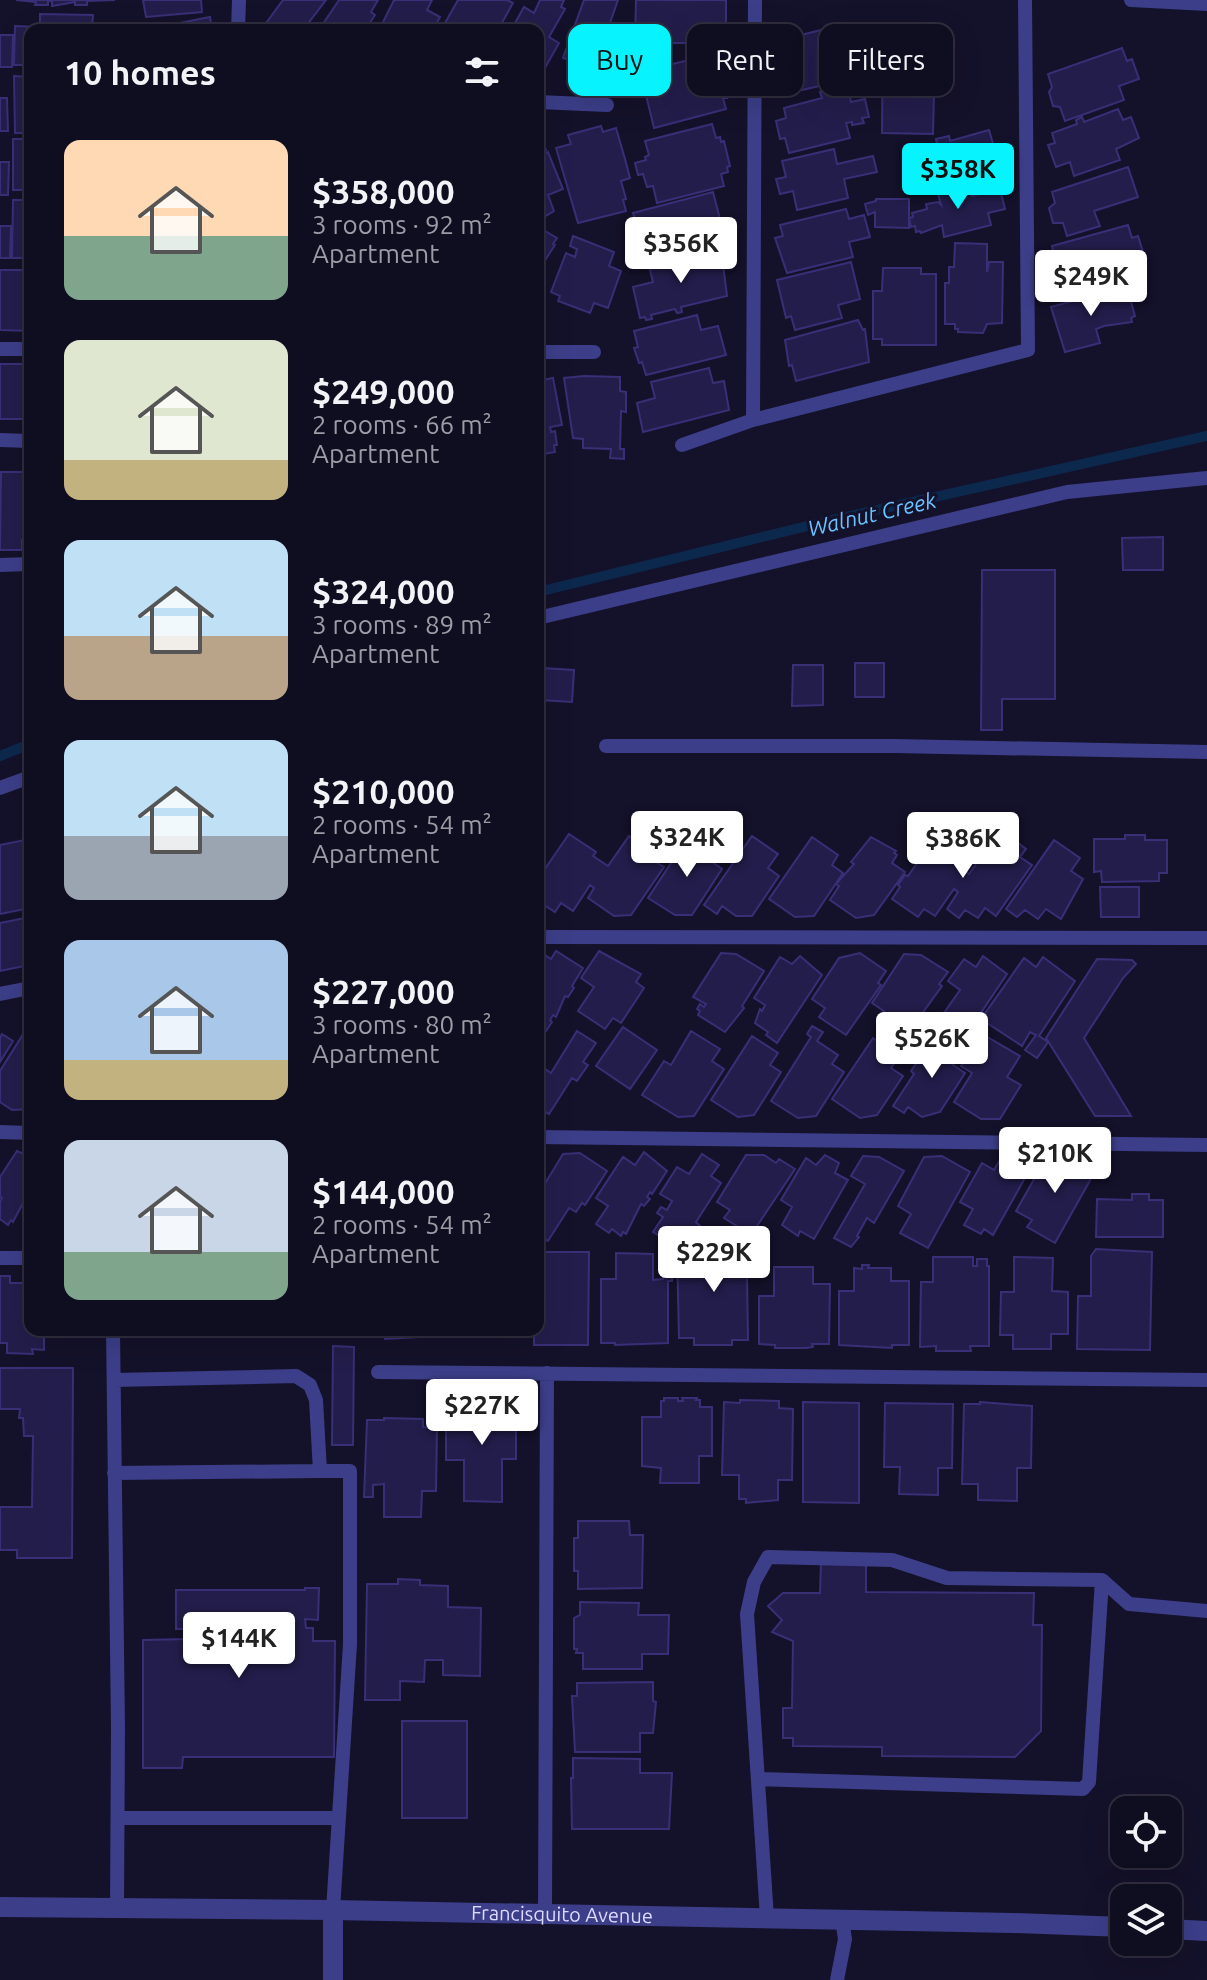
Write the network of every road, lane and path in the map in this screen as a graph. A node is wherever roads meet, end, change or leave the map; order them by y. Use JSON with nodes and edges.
{"nodes":[{"id":1,"x":239,"y":0,"type":"edge"},
{"id":2,"x":755,"y":0,"type":"edge"},
{"id":3,"x":1025,"y":0,"type":"edge"},
{"id":4,"x":1131,"y":0,"type":"edge"},
{"id":5,"x":1207,"y":4,"type":"edge"},
{"id":6,"x":238,"y":24,"type":"edge"},
{"id":7,"x":544,"y":102,"type":"edge"},
{"id":8,"x":607,"y":105,"type":"dead end"},
{"id":9,"x":0,"y":349,"type":"edge"},
{"id":10,"x":24,"y":349,"type":"edge"},
{"id":11,"x":544,"y":352,"type":"edge"},
{"id":12,"x":594,"y":352,"type":"dead end"},
{"id":13,"x":753,"y":420,"type":"junction"},
{"id":14,"x":0,"y":440,"type":"edge"},
{"id":15,"x":24,"y":441,"type":"edge"},
{"id":16,"x":682,"y":445,"type":"dead end"},
{"id":17,"x":1207,"y":478,"type":"edge"},
{"id":18,"x":24,"y":564,"type":"edge"},
{"id":19,"x":0,"y":565,"type":"edge"},
{"id":20,"x":544,"y":617,"type":"edge"},
{"id":21,"x":606,"y":746,"type":"dead end"},
{"id":22,"x":1207,"y":752,"type":"edge"},
{"id":23,"x":24,"y":779,"type":"edge"},
{"id":24,"x":0,"y":788,"type":"edge"},
{"id":25,"x":544,"y":937,"type":"edge"},
{"id":26,"x":1207,"y":938,"type":"edge"},
{"id":27,"x":24,"y":989,"type":"edge"},
{"id":28,"x":0,"y":994,"type":"edge"},
{"id":29,"x":0,"y":1132,"type":"edge"},
{"id":30,"x":24,"y":1133,"type":"edge"},
{"id":31,"x":544,"y":1137,"type":"edge"},
{"id":32,"x":1207,"y":1145,"type":"edge"},
{"id":33,"x":0,"y":1258,"type":"edge"},
{"id":34,"x":24,"y":1258,"type":"edge"},
{"id":35,"x":113,"y":1336,"type":"edge"},
{"id":36,"x":378,"y":1372,"type":"dead end"},
{"id":37,"x":547,"y":1373,"type":"junction"},
{"id":38,"x":114,"y":1380,"type":"junction"},
{"id":39,"x":1207,"y":1380,"type":"edge"},
{"id":40,"x":320,"y":1471,"type":"junction"},
{"id":41,"x":114,"y":1473,"type":"junction"},
{"id":42,"x":1102,"y":1580,"type":"junction"},
{"id":43,"x":1207,"y":1611,"type":"edge"},
{"id":44,"x":758,"y":1779,"type":"junction"},
{"id":45,"x":119,"y":1818,"type":"junction"},
{"id":46,"x":338,"y":1818,"type":"junction"},
{"id":47,"x":0,"y":1907,"type":"edge"},
{"id":48,"x":117,"y":1908,"type":"junction"},
{"id":49,"x":333,"y":1910,"type":"junction"},
{"id":50,"x":545,"y":1914,"type":"junction"},
{"id":51,"x":767,"y":1918,"type":"junction"},
{"id":52,"x":842,"y":1920,"type":"junction"},
{"id":53,"x":1110,"y":1927,"type":"edge"},
{"id":54,"x":1182,"y":1930,"type":"edge"},
{"id":55,"x":1207,"y":1931,"type":"edge"},
{"id":56,"x":333,"y":1980,"type":"edge"},
{"id":57,"x":837,"y":1980,"type":"edge"}],
"edges":[{"from":1,"to":6,"type":"lane"},
{"from":2,"to":13,"type":"lane"},
{"from":3,"to":13,"type":"lane"},
{"from":4,"to":5,"type":"lane"},
{"from":7,"to":8,"type":"lane"},
{"from":9,"to":10,"type":"lane"},
{"from":11,"to":12,"type":"lane"},
{"from":13,"to":16,"type":"lane"},
{"from":14,"to":15,"type":"lane"},
{"from":17,"to":20,"type":"lane"},
{"from":18,"to":19,"type":"lane"},
{"from":21,"to":22,"type":"lane"},
{"from":23,"to":24,"type":"lane"},
{"from":25,"to":26,"type":"lane"},
{"from":27,"to":28,"type":"lane"},
{"from":29,"to":30,"type":"lane"},
{"from":31,"to":32,"type":"lane"},
{"from":33,"to":34,"type":"lane"},
{"from":35,"to":38,"type":"lane"},
{"from":36,"to":37,"type":"lane"},
{"from":37,"to":39,"type":"lane"},
{"from":37,"to":50,"type":"lane"},
{"from":38,"to":40,"type":"lane"},
{"from":38,"to":41,"type":"lane"},
{"from":40,"to":41,"type":"lane"},
{"from":40,"to":46,"type":"lane"},
{"from":41,"to":45,"type":"lane"},
{"from":42,"to":43,"type":"lane"},
{"from":42,"to":44,"type":"lane"},
{"from":42,"to":44,"type":"lane"},
{"from":44,"to":51,"type":"lane"},
{"from":45,"to":46,"type":"lane"},
{"from":45,"to":48,"type":"lane"},
{"from":46,"to":49,"type":"lane"},
{"from":47,"to":48,"type":"street","name":"Francisquito Avenue"},
{"from":48,"to":49,"type":"street","name":"Francisquito Avenue"},
{"from":49,"to":50,"type":"street","name":"Francisquito Avenue"},
{"from":49,"to":56,"type":"street"},
{"from":50,"to":51,"type":"street","name":"Francisquito Avenue"},
{"from":51,"to":52,"type":"street","name":"Francisquito Avenue"},
{"from":52,"to":53,"type":"street","name":"Francisquito Avenue"},
{"from":52,"to":57,"type":"lane"},
{"from":54,"to":55,"type":"street"}]}
